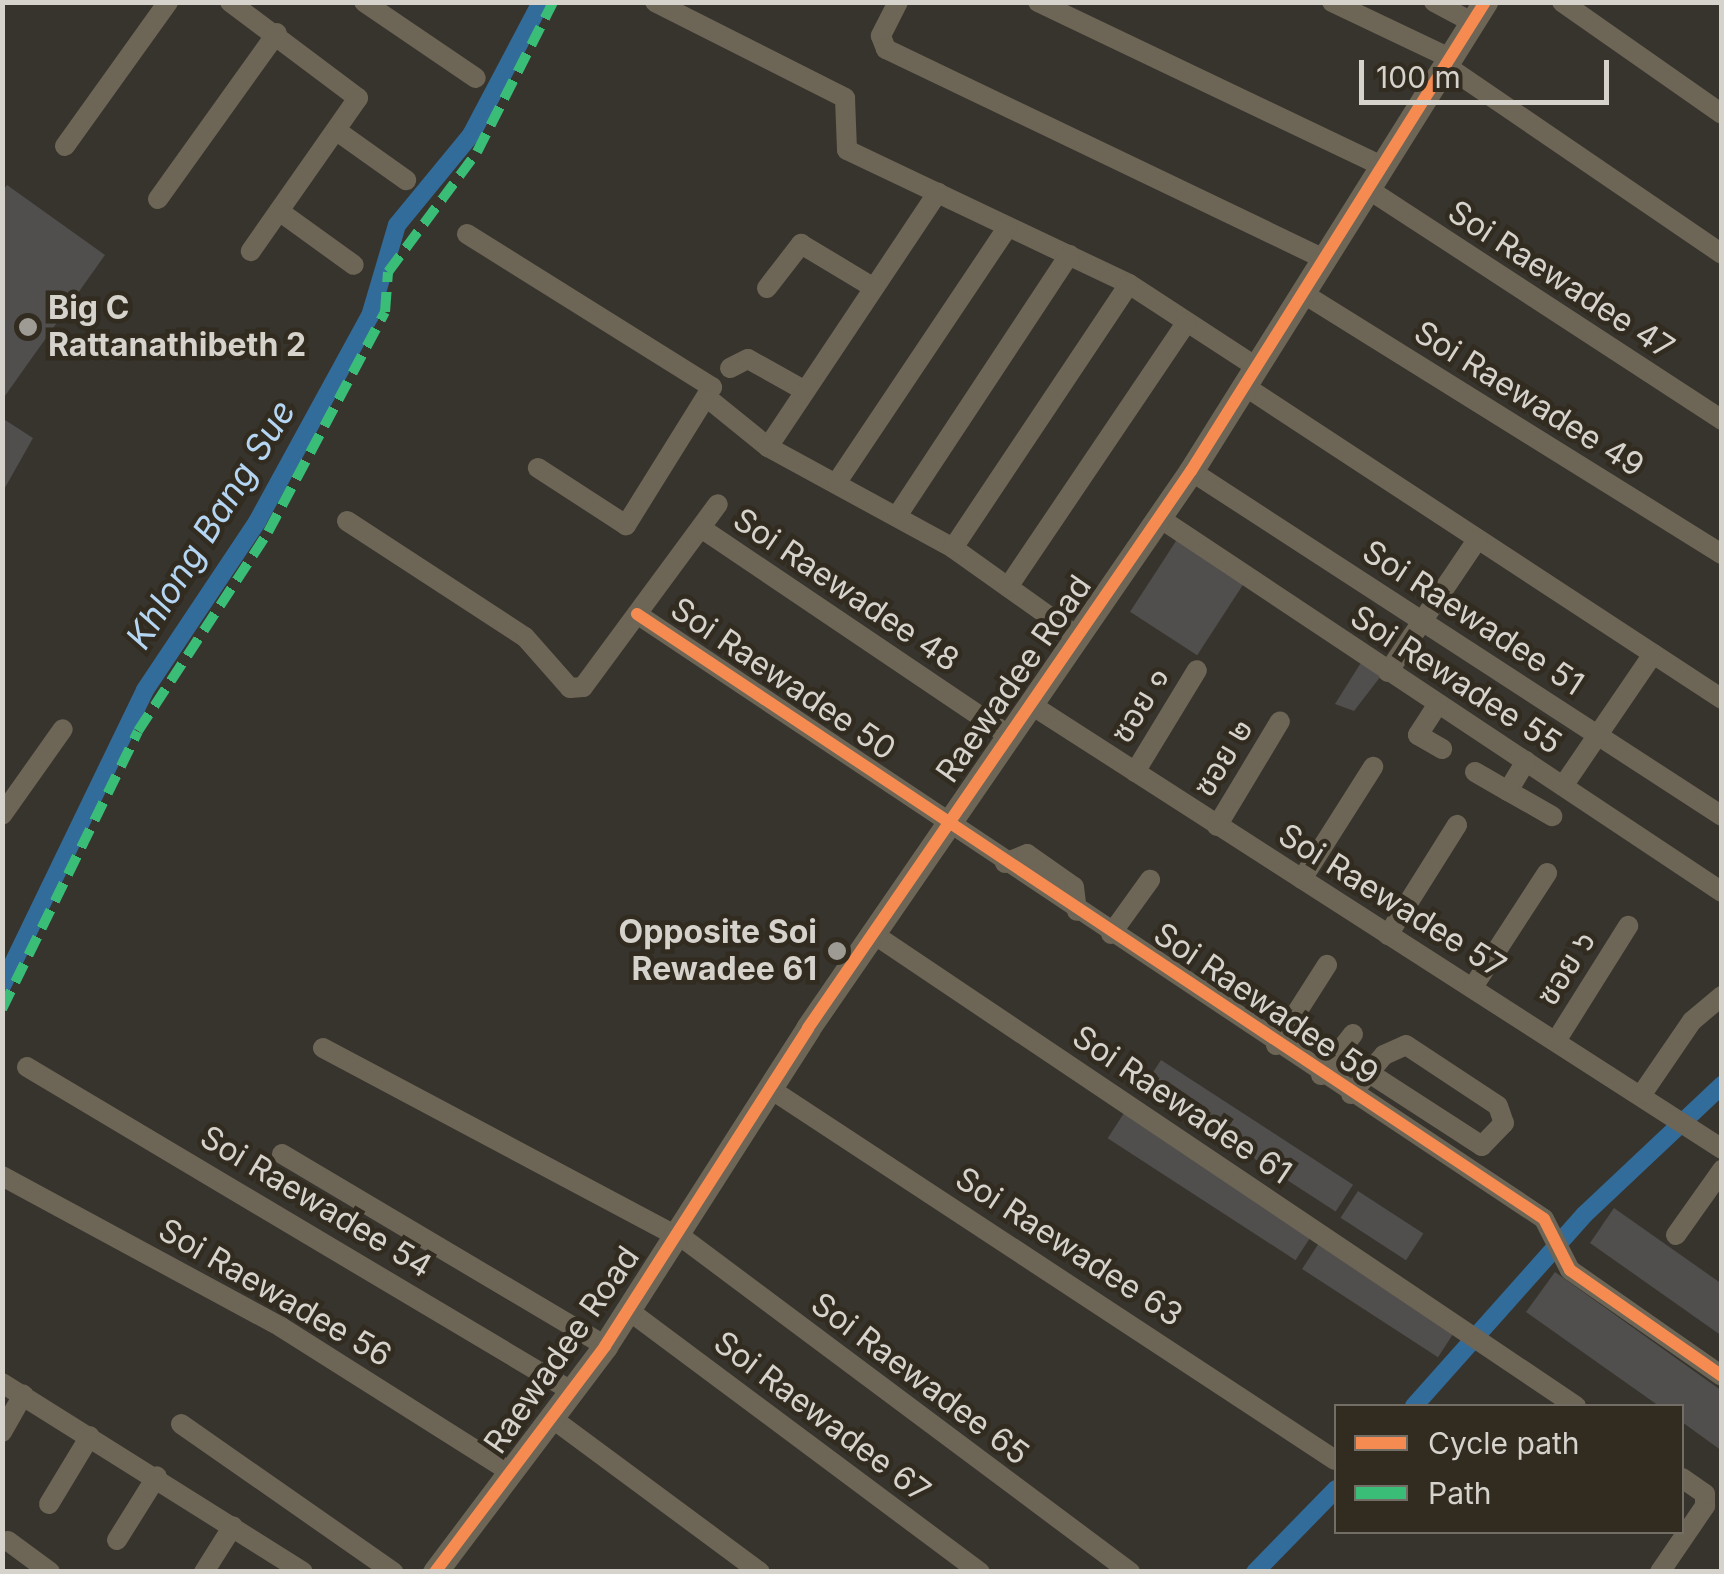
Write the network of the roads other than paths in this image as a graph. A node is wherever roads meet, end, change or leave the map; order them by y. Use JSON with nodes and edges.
{"nodes":[{"id":1,"x":168,"y":2,"type":"edge"},
{"id":2,"x":230,"y":2,"type":"edge"},
{"id":3,"x":364,"y":2,"type":"edge"},
{"id":4,"x":655,"y":2,"type":"edge"},
{"id":5,"x":898,"y":2,"type":"edge"},
{"id":6,"x":1038,"y":2,"type":"edge"},
{"id":7,"x":1332,"y":2,"type":"edge"},
{"id":8,"x":1434,"y":2,"type":"edge"},
{"id":9,"x":1562,"y":2,"type":"edge"},
{"id":10,"x":1479,"y":12,"type":"edge"},
{"id":11,"x":277,"y":33,"type":"junction"},
{"id":12,"x":1447,"y":62,"type":"junction"},
{"id":13,"x":476,"y":78,"type":"dead end"},
{"id":14,"x":1722,"y":114,"type":"edge"},
{"id":15,"x":337,"y":131,"type":"junction"},
{"id":16,"x":64,"y":146,"type":"dead end"},
{"id":17,"x":1375,"y":178,"type":"junction"},
{"id":18,"x":406,"y":180,"type":"dead end"},
{"id":19,"x":938,"y":192,"type":"junction"},
{"id":20,"x":158,"y":200,"type":"dead end"},
{"id":21,"x":280,"y":211,"type":"junction"},
{"id":22,"x":1008,"y":227,"type":"junction"},
{"id":23,"x":467,"y":234,"type":"dead end"},
{"id":24,"x":251,"y":250,"type":"dead end"},
{"id":25,"x":1722,"y":254,"type":"edge"},
{"id":26,"x":1069,"y":256,"type":"junction"},
{"id":27,"x":1325,"y":260,"type":"junction"},
{"id":28,"x":354,"y":265,"type":"dead end"},
{"id":29,"x":1129,"y":284,"type":"junction"},
{"id":30,"x":872,"y":286,"type":"junction"},
{"id":31,"x":768,"y":288,"type":"dead end"},
{"id":32,"x":1304,"y":294,"type":"junction"},
{"id":33,"x":1186,"y":323,"type":"junction"},
{"id":34,"x":730,"y":368,"type":"dead end"},
{"id":35,"x":1252,"y":378,"type":"junction"},
{"id":36,"x":800,"y":388,"type":"junction"},
{"id":37,"x":710,"y":400,"type":"junction"},
{"id":38,"x":1722,"y":420,"type":"edge"},
{"id":39,"x":768,"y":447,"type":"junction"},
{"id":40,"x":538,"y":468,"type":"dead end"},
{"id":41,"x":1191,"y":471,"type":"junction"},
{"id":42,"x":837,"y":482,"type":"junction"},
{"id":43,"x":718,"y":504,"type":"dead end"},
{"id":44,"x":897,"y":516,"type":"junction"},
{"id":45,"x":1158,"y":518,"type":"junction"},
{"id":46,"x":347,"y":521,"type":"dead end"},
{"id":47,"x":701,"y":528,"type":"junction"},
{"id":48,"x":1477,"y":540,"type":"junction"},
{"id":49,"x":953,"y":548,"type":"junction"},
{"id":50,"x":1722,"y":554,"type":"edge"},
{"id":51,"x":1008,"y":587,"type":"junction"},
{"id":52,"x":638,"y":614,"type":"junction"},
{"id":53,"x":1423,"y":621,"type":"junction"},
{"id":54,"x":1077,"y":636,"type":"junction"},
{"id":55,"x":1654,"y":654,"type":"junction"},
{"id":56,"x":1197,"y":670,"type":"dead end"},
{"id":57,"x":1388,"y":672,"type":"junction"},
{"id":58,"x":1722,"y":699,"type":"edge"},
{"id":59,"x":1030,"y":704,"type":"junction"},
{"id":60,"x":1438,"y":704,"type":"junction"},
{"id":61,"x":1280,"y":721,"type":"dead end"},
{"id":62,"x":63,"y":729,"type":"dead end"},
{"id":63,"x":1008,"y":735,"type":"junction"},
{"id":64,"x":1599,"y":736,"type":"junction"},
{"id":65,"x":1442,"y":750,"type":"dead end"},
{"id":66,"x":1526,"y":762,"type":"junction"},
{"id":67,"x":1373,"y":768,"type":"dead end"},
{"id":68,"x":1135,"y":772,"type":"junction"},
{"id":69,"x":1476,"y":772,"type":"dead end"},
{"id":70,"x":1563,"y":786,"type":"junction"},
{"id":71,"x":10,"y":788,"type":"edge"},
{"id":72,"x":1508,"y":790,"type":"junction"},
{"id":73,"x":2,"y":815,"type":"edge"},
{"id":74,"x":1552,"y":816,"type":"dead end"},
{"id":75,"x":1722,"y":816,"type":"edge"},
{"id":76,"x":948,"y":824,"type":"junction"},
{"id":77,"x":1456,"y":824,"type":"dead end"},
{"id":78,"x":1217,"y":826,"type":"junction"},
{"id":79,"x":1547,"y":873,"type":"dead end"},
{"id":80,"x":1302,"y":879,"type":"junction"},
{"id":81,"x":1150,"y":880,"type":"dead end"},
{"id":82,"x":1722,"y":892,"type":"edge"},
{"id":83,"x":1628,"y":926,"type":"dead end"},
{"id":84,"x":872,"y":933,"type":"junction"},
{"id":85,"x":1111,"y":934,"type":"junction"},
{"id":86,"x":1388,"y":935,"type":"junction"},
{"id":87,"x":1327,"y":964,"type":"dead end"},
{"id":88,"x":1473,"y":987,"type":"junction"},
{"id":89,"x":1722,"y":996,"type":"edge"},
{"id":90,"x":1354,"y":1034,"type":"dead end"},
{"id":91,"x":1556,"y":1041,"type":"junction"},
{"id":92,"x":1276,"y":1045,"type":"junction"},
{"id":93,"x":323,"y":1048,"type":"dead end"},
{"id":94,"x":27,"y":1067,"type":"dead end"},
{"id":95,"x":1369,"y":1073,"type":"junction"},
{"id":96,"x":1322,"y":1075,"type":"junction"},
{"id":97,"x":769,"y":1088,"type":"junction"},
{"id":98,"x":1351,"y":1094,"type":"junction"},
{"id":99,"x":1642,"y":1094,"type":"junction"},
{"id":100,"x":1722,"y":1149,"type":"edge"},
{"id":101,"x":282,"y":1154,"type":"dead end"},
{"id":102,"x":1722,"y":1170,"type":"edge"},
{"id":103,"x":2,"y":1176,"type":"edge"},
{"id":104,"x":675,"y":1234,"type":"junction"},
{"id":105,"x":1676,"y":1235,"type":"dead end"},
{"id":106,"x":628,"y":1310,"type":"junction"},
{"id":107,"x":605,"y":1346,"type":"junction"},
{"id":108,"x":1722,"y":1376,"type":"edge"},
{"id":109,"x":2,"y":1383,"type":"edge"},
{"id":110,"x":573,"y":1392,"type":"junction"},
{"id":111,"x":23,"y":1395,"type":"junction"},
{"id":112,"x":1573,"y":1404,"type":"edge"},
{"id":113,"x":553,"y":1419,"type":"junction"},
{"id":114,"x":181,"y":1424,"type":"dead end"},
{"id":115,"x":2,"y":1432,"type":"edge"},
{"id":116,"x":90,"y":1436,"type":"junction"},
{"id":117,"x":1334,"y":1459,"type":"edge"},
{"id":118,"x":512,"y":1473,"type":"junction"},
{"id":119,"x":157,"y":1476,"type":"junction"},
{"id":120,"x":1684,"y":1480,"type":"edge"},
{"id":121,"x":50,"y":1504,"type":"dead end"},
{"id":122,"x":233,"y":1526,"type":"junction"},
{"id":123,"x":117,"y":1540,"type":"dead end"},
{"id":124,"x":8,"y":1541,"type":"dead end"},
{"id":125,"x":50,"y":1572,"type":"edge"},
{"id":126,"x":204,"y":1572,"type":"edge"},
{"id":127,"x":302,"y":1572,"type":"edge"},
{"id":128,"x":394,"y":1572,"type":"edge"},
{"id":129,"x":435,"y":1572,"type":"edge"},
{"id":130,"x":760,"y":1572,"type":"edge"},
{"id":131,"x":980,"y":1572,"type":"edge"},
{"id":132,"x":1130,"y":1572,"type":"edge"},
{"id":133,"x":1660,"y":1572,"type":"edge"}],
"edges":[{"from":1,"to":16,"type":"street"},
{"from":2,"to":11,"type":"street"},
{"from":3,"to":13,"type":"street"},
{"from":4,"to":19,"type":"street"},
{"from":5,"to":27,"type":"street"},
{"from":6,"to":17,"type":"street","name":"Soi Raewadee 47"},
{"from":7,"to":12,"type":"street"},
{"from":8,"to":10,"type":"street"},
{"from":9,"to":14,"type":"street"},
{"from":10,"to":12,"type":"street","name":"Raewadee Road"},
{"from":11,"to":15,"type":"street"},
{"from":11,"to":20,"type":"street"},
{"from":12,"to":17,"type":"street","name":"Raewadee Road"},
{"from":12,"to":25,"type":"street"},
{"from":15,"to":18,"type":"street"},
{"from":15,"to":21,"type":"street"},
{"from":17,"to":27,"type":"street","name":"Raewadee Road"},
{"from":17,"to":38,"type":"street","name":"Soi Raewadee 47"},
{"from":19,"to":22,"type":"street"},
{"from":19,"to":30,"type":"street"},
{"from":21,"to":24,"type":"street"},
{"from":21,"to":28,"type":"street"},
{"from":22,"to":26,"type":"street"},
{"from":22,"to":42,"type":"street"},
{"from":23,"to":37,"type":"street"},
{"from":26,"to":29,"type":"street"},
{"from":26,"to":44,"type":"street"},
{"from":27,"to":32,"type":"street","name":"Raewadee Road"},
{"from":29,"to":33,"type":"street"},
{"from":29,"to":49,"type":"street"},
{"from":30,"to":31,"type":"street"},
{"from":30,"to":36,"type":"street"},
{"from":32,"to":35,"type":"street","name":"Raewadee Road"},
{"from":32,"to":50,"type":"street","name":"Soi Raewadee 49"},
{"from":33,"to":35,"type":"street"},
{"from":33,"to":51,"type":"street"},
{"from":34,"to":36,"type":"street"},
{"from":35,"to":41,"type":"street","name":"Raewadee Road"},
{"from":35,"to":48,"type":"street"},
{"from":36,"to":39,"type":"street"},
{"from":37,"to":39,"type":"street"},
{"from":37,"to":40,"type":"street"},
{"from":39,"to":42,"type":"street"},
{"from":41,"to":45,"type":"street","name":"Raewadee Road"},
{"from":41,"to":53,"type":"street","name":"Soi Raewadee 51"},
{"from":42,"to":44,"type":"street"},
{"from":43,"to":47,"type":"street"},
{"from":44,"to":49,"type":"street"},
{"from":45,"to":54,"type":"street","name":"Raewadee Road"},
{"from":45,"to":57,"type":"street","name":"Soi Rewadee 55"},
{"from":46,"to":52,"type":"street"},
{"from":47,"to":52,"type":"street"},
{"from":47,"to":63,"type":"street","name":"Soi Raewadee 48"},
{"from":48,"to":53,"type":"street"},
{"from":48,"to":55,"type":"street"},
{"from":49,"to":51,"type":"street"},
{"from":51,"to":54,"type":"street"},
{"from":52,"to":76,"type":"street","name":"Soi Raewadee 50"},
{"from":53,"to":57,"type":"street"},
{"from":53,"to":64,"type":"street","name":"Soi Raewadee 51"},
{"from":54,"to":59,"type":"street","name":"Raewadee Road"},
{"from":55,"to":58,"type":"street"},
{"from":55,"to":64,"type":"street"},
{"from":56,"to":68,"type":"street","name":"ซอย ๑"},
{"from":57,"to":60,"type":"street","name":"Soi Rewadee 55"},
{"from":59,"to":63,"type":"street","name":"Raewadee Road"},
{"from":59,"to":68,"type":"street","name":"Soi Raewadee 57"},
{"from":60,"to":65,"type":"street"},
{"from":60,"to":66,"type":"street","name":"Soi Rewadee 55"},
{"from":61,"to":78,"type":"street","name":"ซอย ๒"},
{"from":62,"to":71,"type":"street"},
{"from":63,"to":76,"type":"street","name":"Raewadee Road"},
{"from":64,"to":70,"type":"street"},
{"from":64,"to":75,"type":"street","name":"Soi Raewadee 51"},
{"from":66,"to":70,"type":"street","name":"Soi Rewadee 55"},
{"from":66,"to":72,"type":"street"},
{"from":67,"to":80,"type":"street"},
{"from":68,"to":78,"type":"street","name":"Soi Raewadee 57"},
{"from":69,"to":72,"type":"street"},
{"from":70,"to":82,"type":"street","name":"Soi Rewadee 55"},
{"from":71,"to":73,"type":"street"},
{"from":72,"to":74,"type":"street"},
{"from":76,"to":84,"type":"street","name":"Raewadee Road"},
{"from":76,"to":85,"type":"street","name":"Soi Raewadee 59"},
{"from":77,"to":86,"type":"street"},
{"from":78,"to":80,"type":"street","name":"Soi Raewadee 57"},
{"from":79,"to":88,"type":"street"},
{"from":80,"to":86,"type":"street","name":"Soi Raewadee 57"},
{"from":81,"to":85,"type":"street"},
{"from":83,"to":91,"type":"street","name":"ซอย ๖"},
{"from":84,"to":97,"type":"street","name":"Raewadee Road"},
{"from":84,"to":112,"type":"street","name":"Soi Raewadee 61"},
{"from":85,"to":92,"type":"street","name":"Soi Raewadee 59"},
{"from":86,"to":88,"type":"street","name":"Soi Raewadee 57"},
{"from":87,"to":92,"type":"street"},
{"from":88,"to":91,"type":"street","name":"Soi Raewadee 57"},
{"from":89,"to":99,"type":"street"},
{"from":90,"to":96,"type":"street"},
{"from":91,"to":99,"type":"street","name":"Soi Raewadee 57"},
{"from":92,"to":96,"type":"street","name":"Soi Raewadee 59"},
{"from":93,"to":104,"type":"street","name":"Soi Raewadee 65"},
{"from":94,"to":110,"type":"street","name":"Soi Raewadee 54"},
{"from":95,"to":95,"type":"street"},
{"from":95,"to":98,"type":"street"},
{"from":96,"to":98,"type":"street","name":"Soi Raewadee 59"},
{"from":97,"to":104,"type":"street","name":"Raewadee Road"},
{"from":97,"to":117,"type":"street","name":"Soi Raewadee 63"},
{"from":98,"to":108,"type":"street","name":"Soi Raewadee 59"},
{"from":99,"to":100,"type":"street","name":"Soi Raewadee 57"},
{"from":101,"to":107,"type":"street"},
{"from":102,"to":105,"type":"street"},
{"from":103,"to":118,"type":"street","name":"Soi Raewadee 56"},
{"from":104,"to":106,"type":"street","name":"Raewadee Road"},
{"from":104,"to":132,"type":"street","name":"Soi Raewadee 65"},
{"from":106,"to":107,"type":"street","name":"Raewadee Road"},
{"from":106,"to":131,"type":"street","name":"Soi Raewadee 67"},
{"from":107,"to":110,"type":"street","name":"Raewadee Road"},
{"from":109,"to":111,"type":"street"},
{"from":110,"to":113,"type":"street","name":"Raewadee Road"},
{"from":111,"to":115,"type":"street"},
{"from":111,"to":116,"type":"street"},
{"from":113,"to":118,"type":"street","name":"Raewadee Road"},
{"from":113,"to":130,"type":"street"},
{"from":114,"to":128,"type":"street"},
{"from":116,"to":119,"type":"street"},
{"from":116,"to":121,"type":"street"},
{"from":118,"to":129,"type":"street","name":"Raewadee Road"},
{"from":119,"to":122,"type":"street"},
{"from":119,"to":123,"type":"street"},
{"from":120,"to":133,"type":"street"},
{"from":122,"to":126,"type":"street"},
{"from":122,"to":127,"type":"street"},
{"from":124,"to":125,"type":"street"}]}
